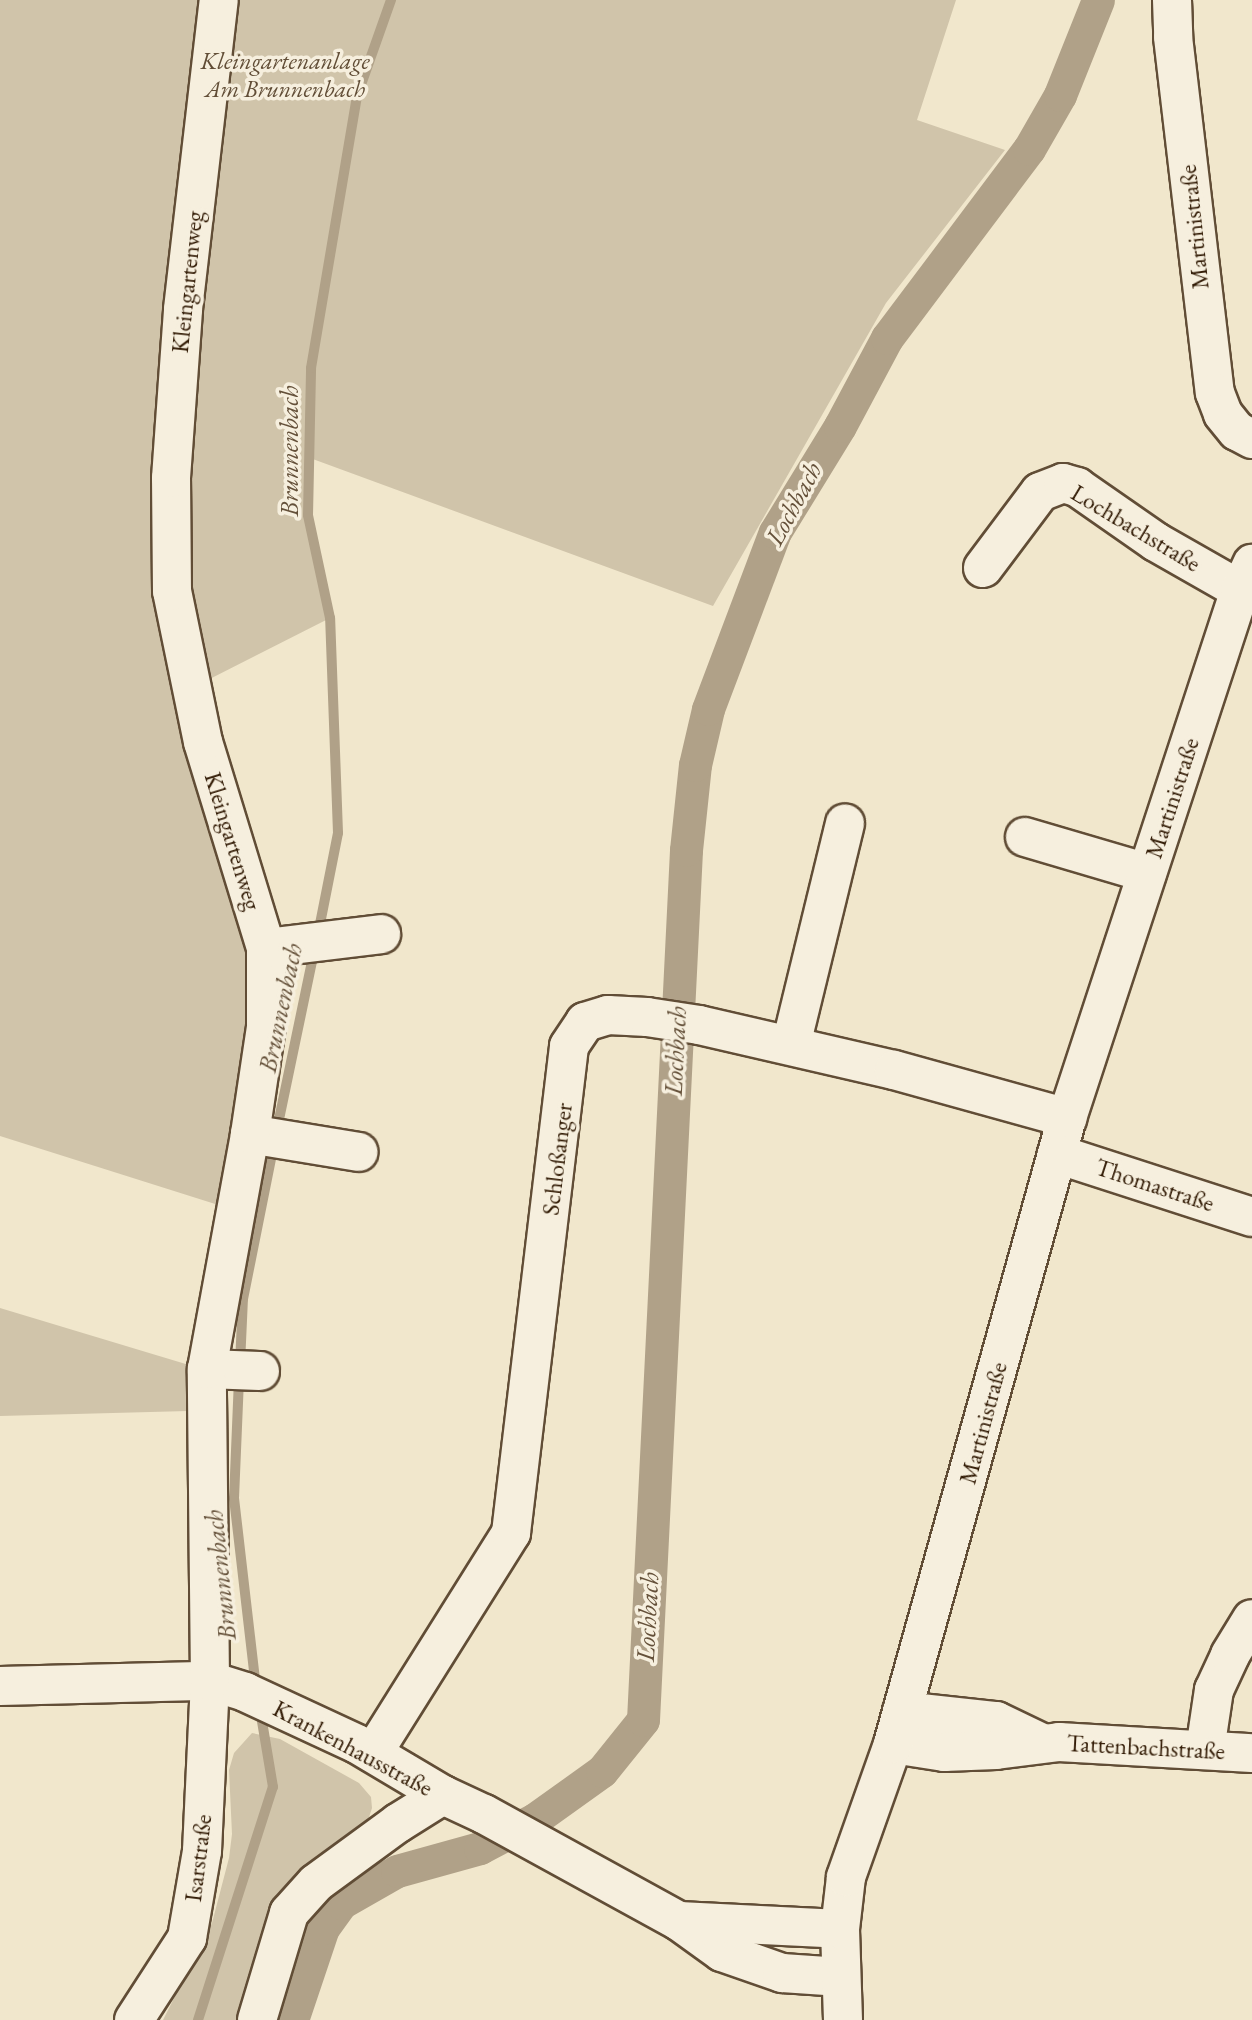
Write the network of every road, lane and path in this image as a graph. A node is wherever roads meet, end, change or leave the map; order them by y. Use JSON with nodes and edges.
{"nodes":[{"id":1,"x":219,"y":0,"type":"edge"},
{"id":2,"x":1172,"y":0,"type":"edge"},
{"id":3,"x":1252,"y":439,"type":"edge"},
{"id":4,"x":983,"y":568,"type":"dead end"},
{"id":5,"x":1246,"y":577,"type":"edge"},
{"id":6,"x":845,"y":824,"type":"dead end"},
{"id":7,"x":1025,"y":837,"type":"dead end"},
{"id":8,"x":1147,"y":873,"type":"junction"},
{"id":9,"x":363,"y":936,"type":"dead end"},
{"id":10,"x":283,"y":946,"type":"junction"},
{"id":11,"x":791,"y":1045,"type":"junction"},
{"id":12,"x":1062,"y":1136,"type":"junction"},
{"id":13,"x":268,"y":1137,"type":"junction"},
{"id":14,"x":359,"y":1153,"type":"dead end"},
{"id":15,"x":1252,"y":1217,"type":"edge"},
{"id":16,"x":214,"y":1369,"type":"junction"},
{"id":17,"x":260,"y":1371,"type":"dead end"},
{"id":18,"x":1252,"y":1619,"type":"edge"},
{"id":19,"x":0,"y":1686,"type":"edge"},
{"id":20,"x":228,"y":1686,"type":"junction"},
{"id":21,"x":898,"y":1728,"type":"junction"},
{"id":22,"x":365,"y":1749,"type":"junction"},
{"id":23,"x":1205,"y":1749,"type":"junction"},
{"id":24,"x":1252,"y":1753,"type":"edge"},
{"id":25,"x":443,"y":1795,"type":"junction"},
{"id":26,"x":679,"y":1921,"type":"junction"},
{"id":27,"x":840,"y":1929,"type":"junction"},
{"id":28,"x":841,"y":1977,"type":"junction"},
{"id":29,"x":135,"y":2020,"type":"edge"},
{"id":30,"x":257,"y":2020,"type":"edge"},
{"id":31,"x":843,"y":2020,"type":"edge"}],
"edges":[{"from":1,"to":10,"type":"street","name":"Kleingartenweg"},
{"from":2,"to":3,"type":"street","name":"Martinistraße"},
{"from":4,"to":5,"type":"street","name":"Lochbachstraße"},
{"from":5,"to":8,"type":"street","name":"Martinistraße"},
{"from":6,"to":11,"type":"street"},
{"from":7,"to":8,"type":"street","name":"Martinistraße"},
{"from":8,"to":12,"type":"street","name":"Martinistraße"},
{"from":9,"to":10,"type":"street"},
{"from":10,"to":13,"type":"street","name":"Kleingartenweg"},
{"from":11,"to":12,"type":"street","name":"Schloßanger"},
{"from":11,"to":22,"type":"street","name":"Schloßanger"},
{"from":12,"to":15,"type":"street","name":"Thomastraße"},
{"from":12,"to":21,"type":"street","name":"Martinistraße"},
{"from":13,"to":14,"type":"street"},
{"from":13,"to":16,"type":"street","name":"Kleingartenweg"},
{"from":16,"to":17,"type":"street"},
{"from":16,"to":20,"type":"street","name":"Kleingartenweg"},
{"from":18,"to":23,"type":"street"},
{"from":19,"to":20,"type":"street","name":"Krankenhausstraße"},
{"from":20,"to":22,"type":"street","name":"Krankenhausstraße"},
{"from":20,"to":29,"type":"street","name":"Isarstraße"},
{"from":21,"to":23,"type":"street","name":"Tattenbachstraße"},
{"from":21,"to":27,"type":"street","name":"Martinistraße"},
{"from":22,"to":25,"type":"street","name":"Krankenhausstraße"},
{"from":23,"to":24,"type":"street","name":"Tattenbachstraße"},
{"from":25,"to":26,"type":"street","name":"Krankenhausstraße"},
{"from":25,"to":30,"type":"street"},
{"from":26,"to":27,"type":"street","name":"Krankenhausstraße"},
{"from":26,"to":28,"type":"street","name":"Krankenhausstraße"},
{"from":27,"to":28,"type":"street","name":"Martinistraße"},
{"from":28,"to":31,"type":"street","name":"Martinistraße"}]}
